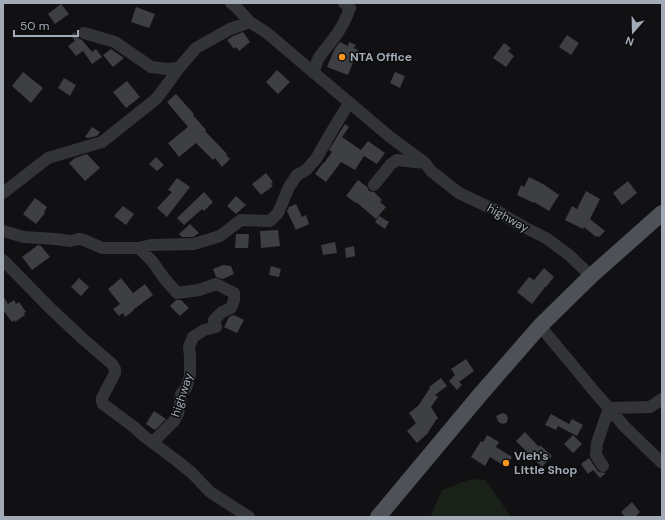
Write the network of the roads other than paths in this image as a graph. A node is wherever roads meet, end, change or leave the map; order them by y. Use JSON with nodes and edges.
{"nodes":[{"id":1,"x":231,"y":3,"type":"edge"},
{"id":2,"x":348,"y":5,"type":"edge"},
{"id":3,"x":250,"y":22,"type":"junction"},
{"id":4,"x":84,"y":33,"type":"dead end"},
{"id":5,"x":179,"y":68,"type":"junction"},
{"id":6,"x":314,"y":73,"type":"junction"},
{"id":7,"x":349,"y":103,"type":"junction"},
{"id":8,"x":425,"y":163,"type":"junction"},
{"id":9,"x":374,"y":185,"type":"dead end"},
{"id":10,"x":3,"y":193,"type":"edge"},
{"id":11,"x":662,"y":213,"type":"edge"},
{"id":12,"x":3,"y":231,"type":"edge"},
{"id":13,"x":138,"y":248,"type":"junction"},
{"id":14,"x":3,"y":260,"type":"edge"},
{"id":15,"x":590,"y":276,"type":"junction"},
{"id":16,"x":540,"y":326,"type":"junction"},
{"id":17,"x":662,"y":399,"type":"edge"},
{"id":18,"x":609,"y":408,"type":"junction"},
{"id":19,"x":153,"y":442,"type":"junction"},
{"id":20,"x":662,"y":462,"type":"edge"},
{"id":21,"x":603,"y":466,"type":"dead end"},
{"id":22,"x":249,"y":517,"type":"edge"},
{"id":23,"x":378,"y":517,"type":"edge"}],
"edges":[{"from":1,"to":3,"type":"street","name":"highway"},
{"from":2,"to":6,"type":"street"},
{"from":3,"to":5,"type":"street"},
{"from":3,"to":6,"type":"street","name":"highway"},
{"from":4,"to":5,"type":"street"},
{"from":5,"to":10,"type":"street"},
{"from":6,"to":7,"type":"street","name":"highway"},
{"from":7,"to":8,"type":"street","name":"highway"},
{"from":7,"to":13,"type":"street"},
{"from":8,"to":9,"type":"street"},
{"from":8,"to":15,"type":"street","name":"highway"},
{"from":11,"to":15,"type":"main road"},
{"from":12,"to":13,"type":"street"},
{"from":13,"to":19,"type":"street","name":"highway"},
{"from":14,"to":19,"type":"street"},
{"from":15,"to":16,"type":"main road"},
{"from":16,"to":18,"type":"street"},
{"from":16,"to":23,"type":"main road"},
{"from":17,"to":18,"type":"street"},
{"from":18,"to":20,"type":"street"},
{"from":18,"to":21,"type":"street"},
{"from":19,"to":22,"type":"street"}]}
